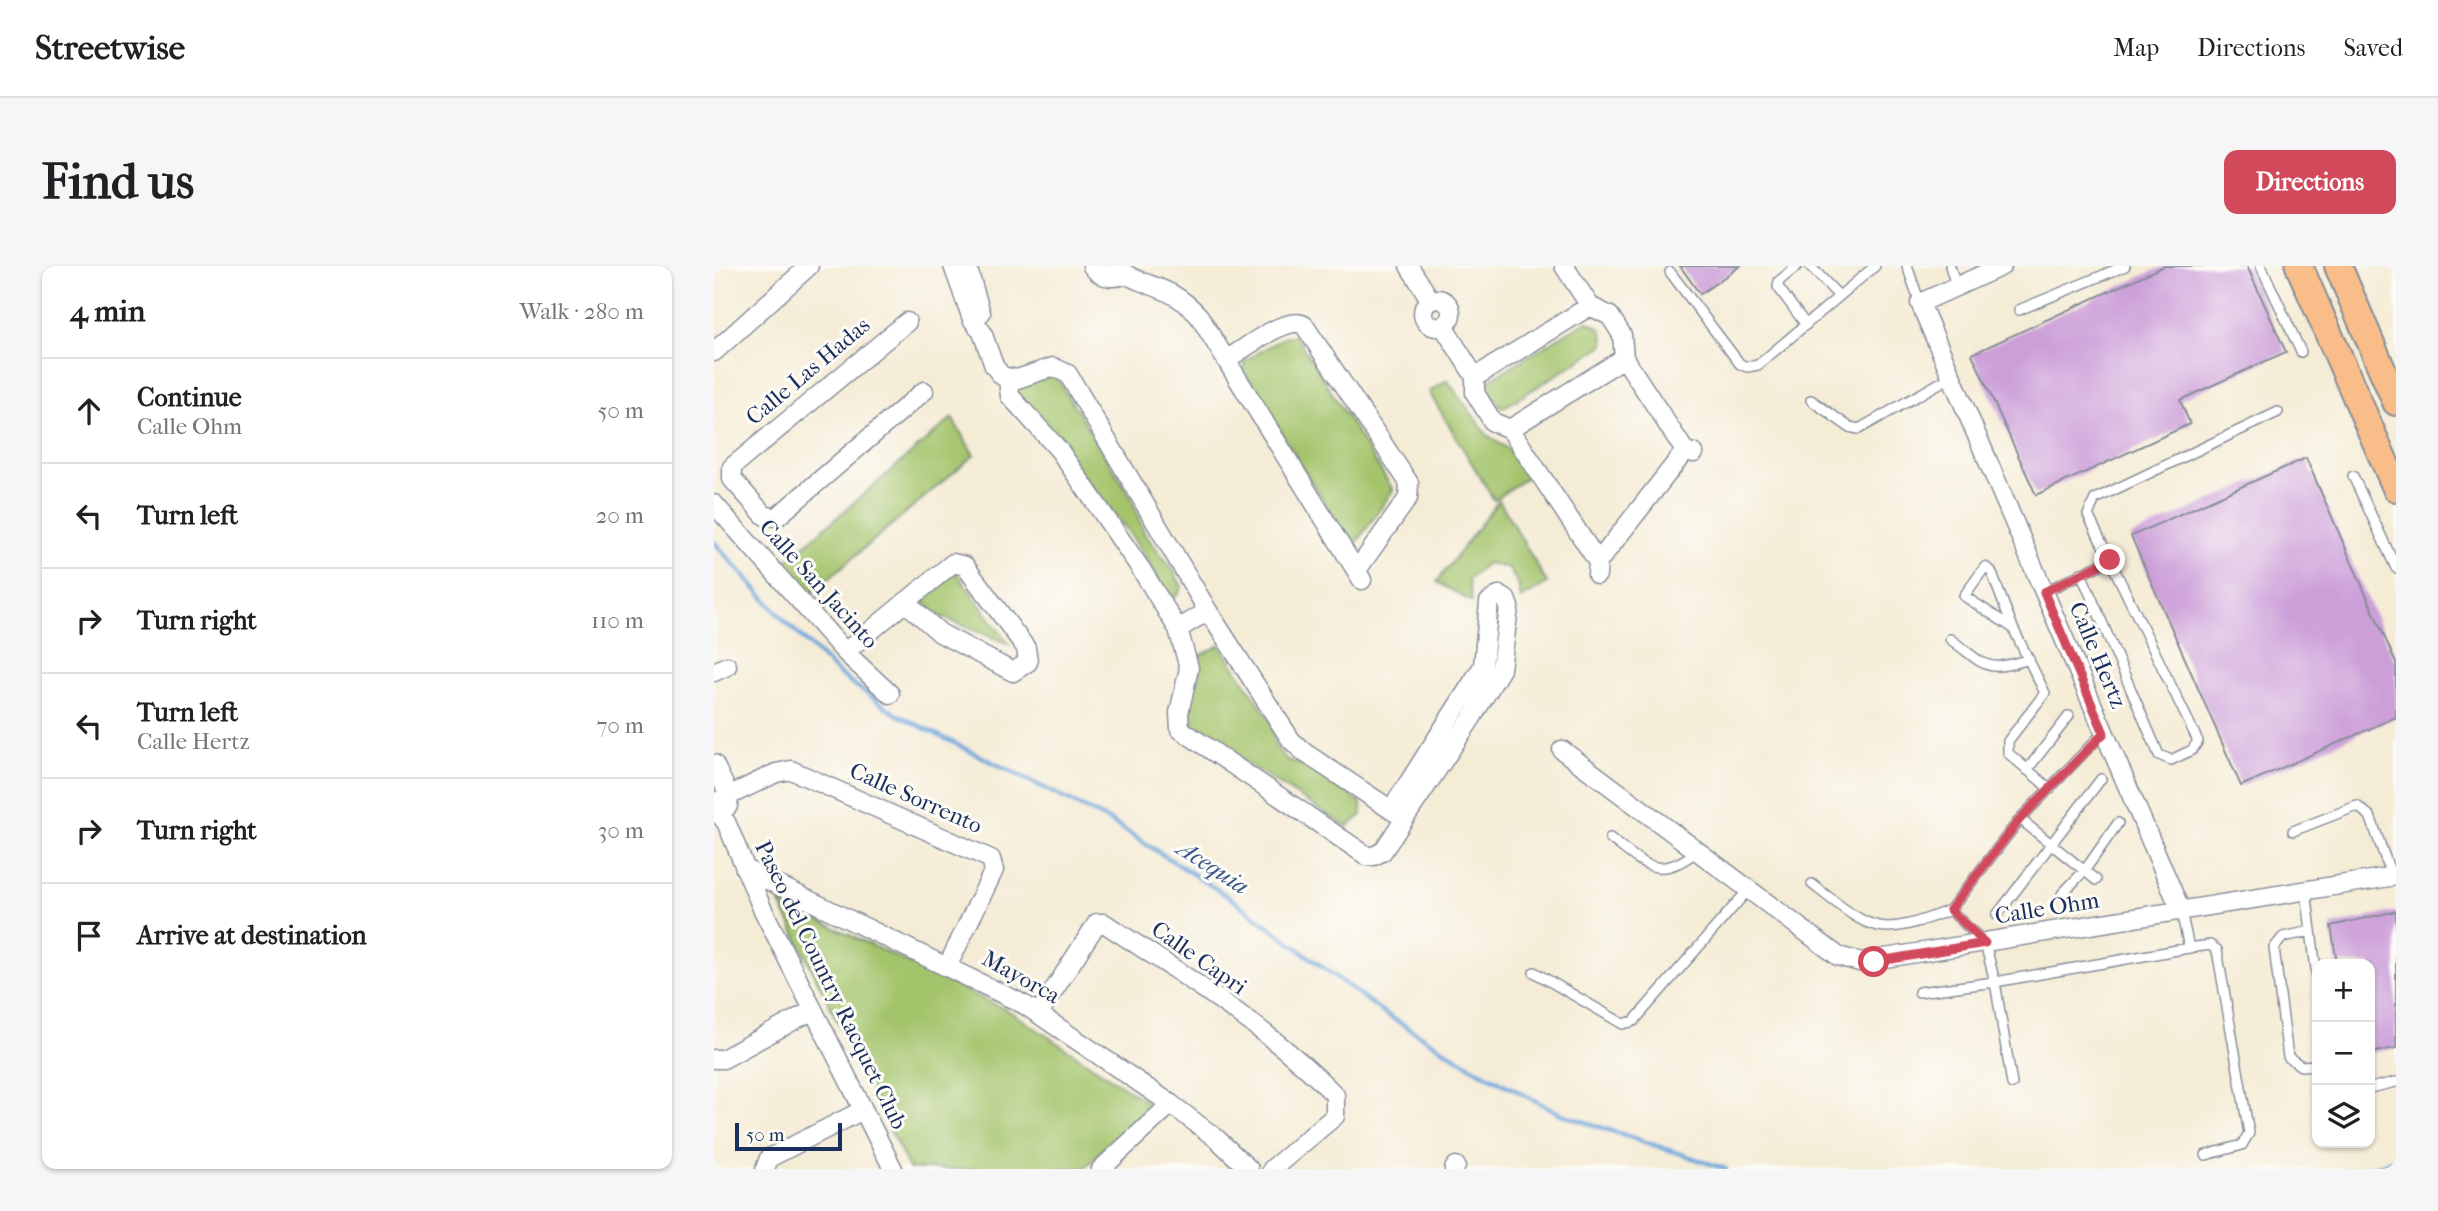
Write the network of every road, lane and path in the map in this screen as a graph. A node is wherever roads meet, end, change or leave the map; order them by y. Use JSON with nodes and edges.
{"nodes":[{"id":1,"x":809,"y":266,"type":"edge"},
{"id":2,"x":953,"y":266,"type":"edge"},
{"id":3,"x":967,"y":266,"type":"edge"},
{"id":4,"x":1092,"y":266,"type":"edge"},
{"id":5,"x":1409,"y":266,"type":"edge"},
{"id":6,"x":1564,"y":266,"type":"edge"},
{"id":7,"x":1797,"y":266,"type":"edge"},
{"id":8,"x":1810,"y":266,"type":"edge"},
{"id":9,"x":1875,"y":266,"type":"edge"},
{"id":10,"x":1907,"y":266,"type":"edge"},
{"id":11,"x":1950,"y":266,"type":"edge"},
{"id":12,"x":2002,"y":266,"type":"edge"},
{"id":13,"x":2125,"y":266,"type":"edge"},
{"id":14,"x":2261,"y":266,"type":"edge"},
{"id":15,"x":2299,"y":266,"type":"edge"},
{"id":16,"x":2338,"y":266,"type":"edge"},
{"id":17,"x":1120,"y":271,"type":"edge"},
{"id":18,"x":1670,"y":272,"type":"dead end"},
{"id":19,"x":1956,"y":286,"type":"junction"},
{"id":20,"x":970,"y":296,"type":"junction"},
{"id":21,"x":1839,"y":296,"type":"junction"},
{"id":22,"x":1920,"y":303,"type":"junction"},
{"id":23,"x":1590,"y":306,"type":"junction"},
{"id":24,"x":2019,"y":310,"type":"dead end"},
{"id":25,"x":907,"y":322,"type":"dead end"},
{"id":26,"x":1806,"y":325,"type":"junction"},
{"id":27,"x":714,"y":352,"type":"edge"},
{"id":28,"x":2301,"y":352,"type":"dead end"},
{"id":29,"x":1624,"y":358,"type":"junction"},
{"id":30,"x":1226,"y":360,"type":"junction"},
{"id":31,"x":1952,"y":376,"type":"junction"},
{"id":32,"x":1475,"y":377,"type":"junction"},
{"id":33,"x":1008,"y":379,"type":"junction"},
{"id":34,"x":923,"y":391,"type":"dead end"},
{"id":35,"x":1811,"y":400,"type":"dead end"},
{"id":36,"x":2396,"y":402,"type":"edge"},
{"id":37,"x":2277,"y":412,"type":"dead end"},
{"id":38,"x":1510,"y":429,"type":"junction"},
{"id":39,"x":2353,"y":476,"type":"dead end"},
{"id":40,"x":2396,"y":488,"type":"edge"},
{"id":41,"x":744,"y":492,"type":"junction"},
{"id":42,"x":718,"y":508,"type":"edge"},
{"id":43,"x":2110,"y":560,"type":"junction"},
{"id":44,"x":2396,"y":568,"type":"edge"},
{"id":45,"x":2081,"y":573,"type":"junction"},
{"id":46,"x":2044,"y":592,"type":"junction"},
{"id":47,"x":905,"y":601,"type":"junction"},
{"id":48,"x":1208,"y":611,"type":"junction"},
{"id":49,"x":2013,"y":628,"type":"junction"},
{"id":50,"x":1178,"y":629,"type":"junction"},
{"id":51,"x":1950,"y":639,"type":"dead end"},
{"id":52,"x":845,"y":652,"type":"junction"},
{"id":53,"x":2029,"y":659,"type":"junction"},
{"id":54,"x":890,"y":694,"type":"dead end"},
{"id":55,"x":1463,"y":714,"type":"junction"},
{"id":56,"x":2069,"y":716,"type":"dead end"},
{"id":57,"x":2104,"y":733,"type":"junction"},
{"id":58,"x":1562,"y":750,"type":"dead end"},
{"id":59,"x":714,"y":764,"type":"edge"},
{"id":60,"x":2027,"y":769,"type":"junction"},
{"id":61,"x":2101,"y":779,"type":"dead end"},
{"id":62,"x":2050,"y":789,"type":"junction"},
{"id":63,"x":722,"y":799,"type":"edge"},
{"id":64,"x":1397,"y":814,"type":"junction"},
{"id":65,"x":720,"y":815,"type":"edge"},
{"id":66,"x":2020,"y":819,"type":"junction"},
{"id":67,"x":2118,"y":823,"type":"dead end"},
{"id":68,"x":2293,"y":831,"type":"dead end"},
{"id":69,"x":1610,"y":838,"type":"dead end"},
{"id":70,"x":2052,"y":844,"type":"junction"},
{"id":71,"x":1697,"y":851,"type":"junction"},
{"id":72,"x":745,"y":869,"type":"junction"},
{"id":73,"x":2085,"y":870,"type":"junction"},
{"id":74,"x":2394,"y":876,"type":"edge"},
{"id":75,"x":2096,"y":880,"type":"dead end"},
{"id":76,"x":1812,"y":884,"type":"dead end"},
{"id":77,"x":1749,"y":890,"type":"junction"},
{"id":78,"x":2306,"y":891,"type":"junction"},
{"id":79,"x":2062,"y":894,"type":"dead end"},
{"id":80,"x":1950,"y":910,"type":"junction"},
{"id":81,"x":2181,"y":911,"type":"junction"},
{"id":82,"x":1997,"y":915,"type":"dead end"},
{"id":83,"x":2311,"y":931,"type":"junction"},
{"id":84,"x":1985,"y":943,"type":"junction"},
{"id":85,"x":2189,"y":948,"type":"junction"},
{"id":86,"x":2315,"y":959,"type":"edge"},
{"id":87,"x":948,"y":964,"type":"junction"},
{"id":88,"x":1534,"y":972,"type":"dead end"},
{"id":89,"x":1995,"y":982,"type":"junction"},
{"id":90,"x":1919,"y":992,"type":"dead end"},
{"id":91,"x":813,"y":1010,"type":"junction"},
{"id":92,"x":1039,"y":1013,"type":"junction"},
{"id":93,"x":714,"y":1059,"type":"edge"},
{"id":94,"x":2312,"y":1065,"type":"edge"},
{"id":95,"x":2396,"y":1082,"type":"edge"},
{"id":96,"x":2012,"y":1084,"type":"dead end"},
{"id":97,"x":2375,"y":1087,"type":"edge"},
{"id":98,"x":1171,"y":1104,"type":"junction"},
{"id":99,"x":863,"y":1110,"type":"junction"},
{"id":100,"x":2206,"y":1155,"type":"dead end"},
{"id":101,"x":765,"y":1169,"type":"edge"},
{"id":102,"x":893,"y":1169,"type":"edge"},
{"id":103,"x":1101,"y":1169,"type":"edge"},
{"id":104,"x":1249,"y":1169,"type":"edge"},
{"id":105,"x":1272,"y":1169,"type":"edge"}],
"edges":[{"from":1,"to":27,"type":"street"},
{"from":2,"to":20,"type":"street"},
{"from":3,"to":20,"type":"street"},
{"from":4,"to":17,"type":"street"},
{"from":5,"to":32,"type":"street"},
{"from":6,"to":23,"type":"street"},
{"from":7,"to":26,"type":"lane"},
{"from":8,"to":21,"type":"lane"},
{"from":9,"to":21,"type":"lane"},
{"from":10,"to":22,"type":"lane"},
{"from":11,"to":19,"type":"lane"},
{"from":12,"to":19,"type":"street"},
{"from":13,"to":24,"type":"lane"},
{"from":14,"to":28,"type":"lane"},
{"from":15,"to":40,"type":"main road"},
{"from":16,"to":36,"type":"main road"},
{"from":17,"to":30,"type":"street"},
{"from":18,"to":26,"type":"lane"},
{"from":19,"to":22,"type":"street"},
{"from":20,"to":33,"type":"street"},
{"from":21,"to":26,"type":"lane"},
{"from":22,"to":31,"type":"street","name":"Calle Hertz"},
{"from":23,"to":29,"type":"street"},
{"from":23,"to":32,"type":"street"},
{"from":25,"to":41,"type":"street","name":"Calle Las Hadas"},
{"from":29,"to":38,"type":"street"},
{"from":29,"to":38,"type":"street"},
{"from":30,"to":30,"type":"street"},
{"from":31,"to":35,"type":"lane"},
{"from":31,"to":46,"type":"street","name":"Calle Hertz"},
{"from":32,"to":38,"type":"street"},
{"from":33,"to":48,"type":"street"},
{"from":33,"to":50,"type":"street"},
{"from":34,"to":41,"type":"street"},
{"from":37,"to":43,"type":"lane"},
{"from":39,"to":44,"type":"lane"},
{"from":41,"to":42,"type":"street"},
{"from":42,"to":52,"type":"street","name":"Calle San Jacinto"},
{"from":43,"to":45,"type":"lane"},
{"from":43,"to":45,"type":"lane"},
{"from":45,"to":46,"type":"lane"},
{"from":46,"to":57,"type":"street","name":"Calle Hertz"},
{"from":47,"to":47,"type":"street"},
{"from":47,"to":52,"type":"street"},
{"from":48,"to":50,"type":"street"},
{"from":48,"to":64,"type":"street"},
{"from":49,"to":49,"type":"lane"},
{"from":49,"to":53,"type":"lane"},
{"from":50,"to":64,"type":"street"},
{"from":51,"to":53,"type":"lane"},
{"from":52,"to":54,"type":"street","name":"Calle San Jacinto"},
{"from":53,"to":60,"type":"lane"},
{"from":55,"to":55,"type":"street"},
{"from":55,"to":64,"type":"street"},
{"from":56,"to":60,"type":"lane"},
{"from":57,"to":62,"type":"lane"},
{"from":57,"to":81,"type":"street","name":"Calle Hertz"},
{"from":58,"to":71,"type":"street","name":"Calle Ohm"},
{"from":59,"to":63,"type":"street"},
{"from":60,"to":62,"type":"lane"},
{"from":61,"to":70,"type":"lane"},
{"from":62,"to":66,"type":"lane"},
{"from":63,"to":65,"type":"street","name":"Paseo del Country Racquet Club"},
{"from":63,"to":87,"type":"street","name":"Calle Sorrento"},
{"from":65,"to":72,"type":"street","name":"Paseo del Country Racquet Club"},
{"from":66,"to":70,"type":"lane"},
{"from":66,"to":80,"type":"lane"},
{"from":67,"to":73,"type":"lane"},
{"from":68,"to":74,"type":"lane"},
{"from":69,"to":71,"type":"lane"},
{"from":70,"to":73,"type":"lane"},
{"from":70,"to":82,"type":"lane"},
{"from":71,"to":77,"type":"street","name":"Calle Ohm"},
{"from":72,"to":87,"type":"street","name":"Mayorca"},
{"from":72,"to":91,"type":"street","name":"Paseo del Country Racquet Club"},
{"from":73,"to":75,"type":"lane"},
{"from":73,"to":79,"type":"lane"},
{"from":74,"to":78,"type":"street","name":"Calle Ohm"},
{"from":76,"to":80,"type":"lane"},
{"from":77,"to":84,"type":"street","name":"Calle Ohm"},
{"from":77,"to":88,"type":"lane"},
{"from":78,"to":81,"type":"street","name":"Calle Ohm"},
{"from":78,"to":83,"type":"lane"},
{"from":80,"to":84,"type":"lane"},
{"from":81,"to":84,"type":"street","name":"Calle Ohm"},
{"from":81,"to":85,"type":"lane"},
{"from":83,"to":86,"type":"lane"},
{"from":83,"to":94,"type":"lane"},
{"from":84,"to":89,"type":"lane"},
{"from":85,"to":89,"type":"lane"},
{"from":85,"to":100,"type":"lane"},
{"from":87,"to":92,"type":"street","name":"Mayorca"},
{"from":89,"to":90,"type":"lane"},
{"from":89,"to":96,"type":"lane"},
{"from":91,"to":93,"type":"street"},
{"from":91,"to":99,"type":"street","name":"Paseo del Country Racquet Club"},
{"from":92,"to":98,"type":"street","name":"Mayorca"},
{"from":92,"to":105,"type":"street","name":"Calle Capri"},
{"from":95,"to":97,"type":"lane"},
{"from":98,"to":103,"type":"street"},
{"from":98,"to":104,"type":"street","name":"Mayorca"},
{"from":99,"to":101,"type":"street"},
{"from":99,"to":102,"type":"street","name":"Paseo del Country Racquet Club"}]}
